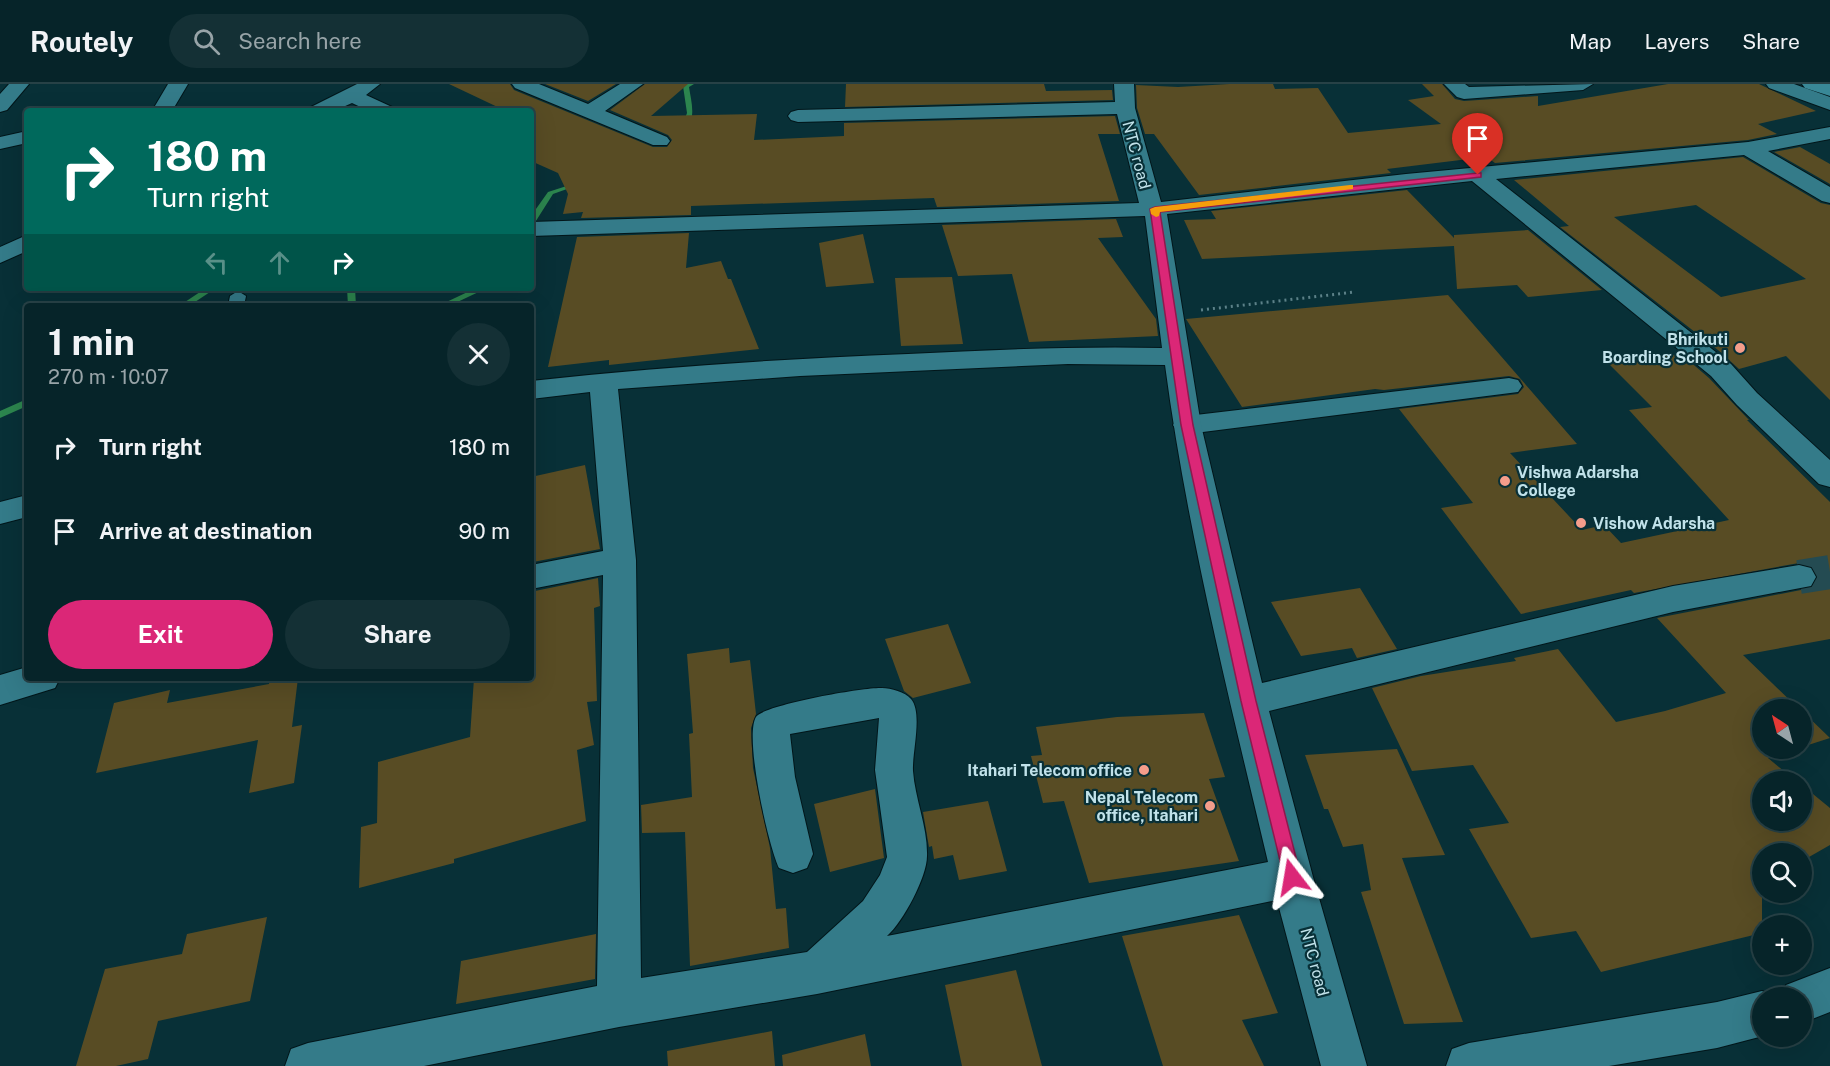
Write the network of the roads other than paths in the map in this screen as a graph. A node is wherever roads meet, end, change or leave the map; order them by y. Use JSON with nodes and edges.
{"nodes":[{"id":1,"x":20,"y":84,"type":"edge"},
{"id":2,"x":178,"y":84,"type":"edge"},
{"id":3,"x":370,"y":84,"type":"edge"},
{"id":4,"x":522,"y":84,"type":"edge"},
{"id":5,"x":633,"y":84,"type":"edge"},
{"id":6,"x":1454,"y":84,"type":"edge"},
{"id":7,"x":1582,"y":84,"type":"edge"},
{"id":8,"x":1776,"y":84,"type":"edge"},
{"id":9,"x":1812,"y":84,"type":"edge"},
{"id":10,"x":1830,"y":90,"type":"edge"},
{"id":11,"x":352,"y":96,"type":"junction"},
{"id":12,"x":1125,"y":96,"type":"edge"},
{"id":13,"x":1830,"y":104,"type":"edge"},
{"id":14,"x":0,"y":106,"type":"edge"},
{"id":15,"x":164,"y":108,"type":"edge"},
{"id":16,"x":325,"y":108,"type":"edge"},
{"id":17,"x":378,"y":108,"type":"edge"},
{"id":18,"x":590,"y":112,"type":"junction"},
{"id":19,"x":798,"y":116,"type":"dead end"},
{"id":20,"x":0,"y":132,"type":"edge"},
{"id":21,"x":1830,"y":133,"type":"edge"},
{"id":22,"x":24,"y":137,"type":"edge"},
{"id":23,"x":24,"y":137,"type":"edge"},
{"id":24,"x":660,"y":141,"type":"dead end"},
{"id":25,"x":0,"y":143,"type":"edge"},
{"id":26,"x":1748,"y":148,"type":"junction"},
{"id":27,"x":1478,"y":175,"type":"junction"},
{"id":28,"x":1830,"y":196,"type":"edge"},
{"id":29,"x":1155,"y":209,"type":"junction"},
{"id":30,"x":534,"y":229,"type":"edge"},
{"id":31,"x":24,"y":244,"type":"edge"},
{"id":32,"x":0,"y":256,"type":"edge"},
{"id":33,"x":1176,"y":357,"type":"junction"},
{"id":34,"x":603,"y":381,"type":"junction"},
{"id":35,"x":1509,"y":386,"type":"dead end"},
{"id":36,"x":534,"y":390,"type":"edge"},
{"id":37,"x":1187,"y":425,"type":"junction"},
{"id":38,"x":1830,"y":477,"type":"edge"},
{"id":39,"x":24,"y":507,"type":"edge"},
{"id":40,"x":0,"y":513,"type":"edge"},
{"id":41,"x":620,"y":560,"type":"junction"},
{"id":42,"x":534,"y":576,"type":"edge"},
{"id":43,"x":1799,"y":577,"type":"tunnel mouth"},
{"id":44,"x":32,"y":681,"type":"edge"},
{"id":45,"x":0,"y":690,"type":"edge"},
{"id":46,"x":1248,"y":701,"type":"junction"},
{"id":47,"x":793,"y":854,"type":"dead end"},
{"id":48,"x":1292,"y":877,"type":"junction"},
{"id":49,"x":817,"y":972,"type":"junction"},
{"id":50,"x":1830,"y":990,"type":"edge"},
{"id":51,"x":1812,"y":997,"type":"edge"},
{"id":52,"x":619,"y":1004,"type":"junction"},
{"id":53,"x":1752,"y":1016,"type":"edge"},
{"id":54,"x":308,"y":1066,"type":"edge"},
{"id":55,"x":1344,"y":1066,"type":"edge"},
{"id":56,"x":1469,"y":1066,"type":"edge"}],
"edges":[{"from":1,"to":14,"type":"street"},
{"from":2,"to":15,"type":"street"},
{"from":3,"to":11,"type":"street"},
{"from":4,"to":18,"type":"street"},
{"from":5,"to":18,"type":"street"},
{"from":6,"to":7,"type":"street"},
{"from":8,"to":13,"type":"street"},
{"from":9,"to":10,"type":"main road"},
{"from":11,"to":16,"type":"street"},
{"from":11,"to":17,"type":"street"},
{"from":12,"to":19,"type":"street"},
{"from":12,"to":29,"type":"street","name":"NTC road"},
{"from":18,"to":24,"type":"street"},
{"from":20,"to":22,"type":"street"},
{"from":21,"to":26,"type":"street"},
{"from":23,"to":25,"type":"street"},
{"from":26,"to":27,"type":"street"},
{"from":26,"to":28,"type":"street"},
{"from":27,"to":29,"type":"street"},
{"from":27,"to":38,"type":"street"},
{"from":29,"to":30,"type":"street"},
{"from":29,"to":33,"type":"street","name":"NTC road"},
{"from":31,"to":32,"type":"street"},
{"from":33,"to":34,"type":"street"},
{"from":33,"to":37,"type":"street","name":"NTC road"},
{"from":34,"to":36,"type":"street"},
{"from":34,"to":41,"type":"street"},
{"from":35,"to":37,"type":"street"},
{"from":37,"to":46,"type":"street","name":"NTC road"},
{"from":39,"to":40,"type":"street"},
{"from":41,"to":42,"type":"street"},
{"from":41,"to":52,"type":"street"},
{"from":43,"to":46,"type":"street"},
{"from":44,"to":45,"type":"street"},
{"from":46,"to":48,"type":"street","name":"NTC road"},
{"from":47,"to":49,"type":"street"},
{"from":48,"to":49,"type":"street"},
{"from":48,"to":55,"type":"street","name":"NTC road"},
{"from":49,"to":52,"type":"street"},
{"from":50,"to":51,"type":"street"},
{"from":52,"to":54,"type":"street"},
{"from":53,"to":56,"type":"street"}]}
